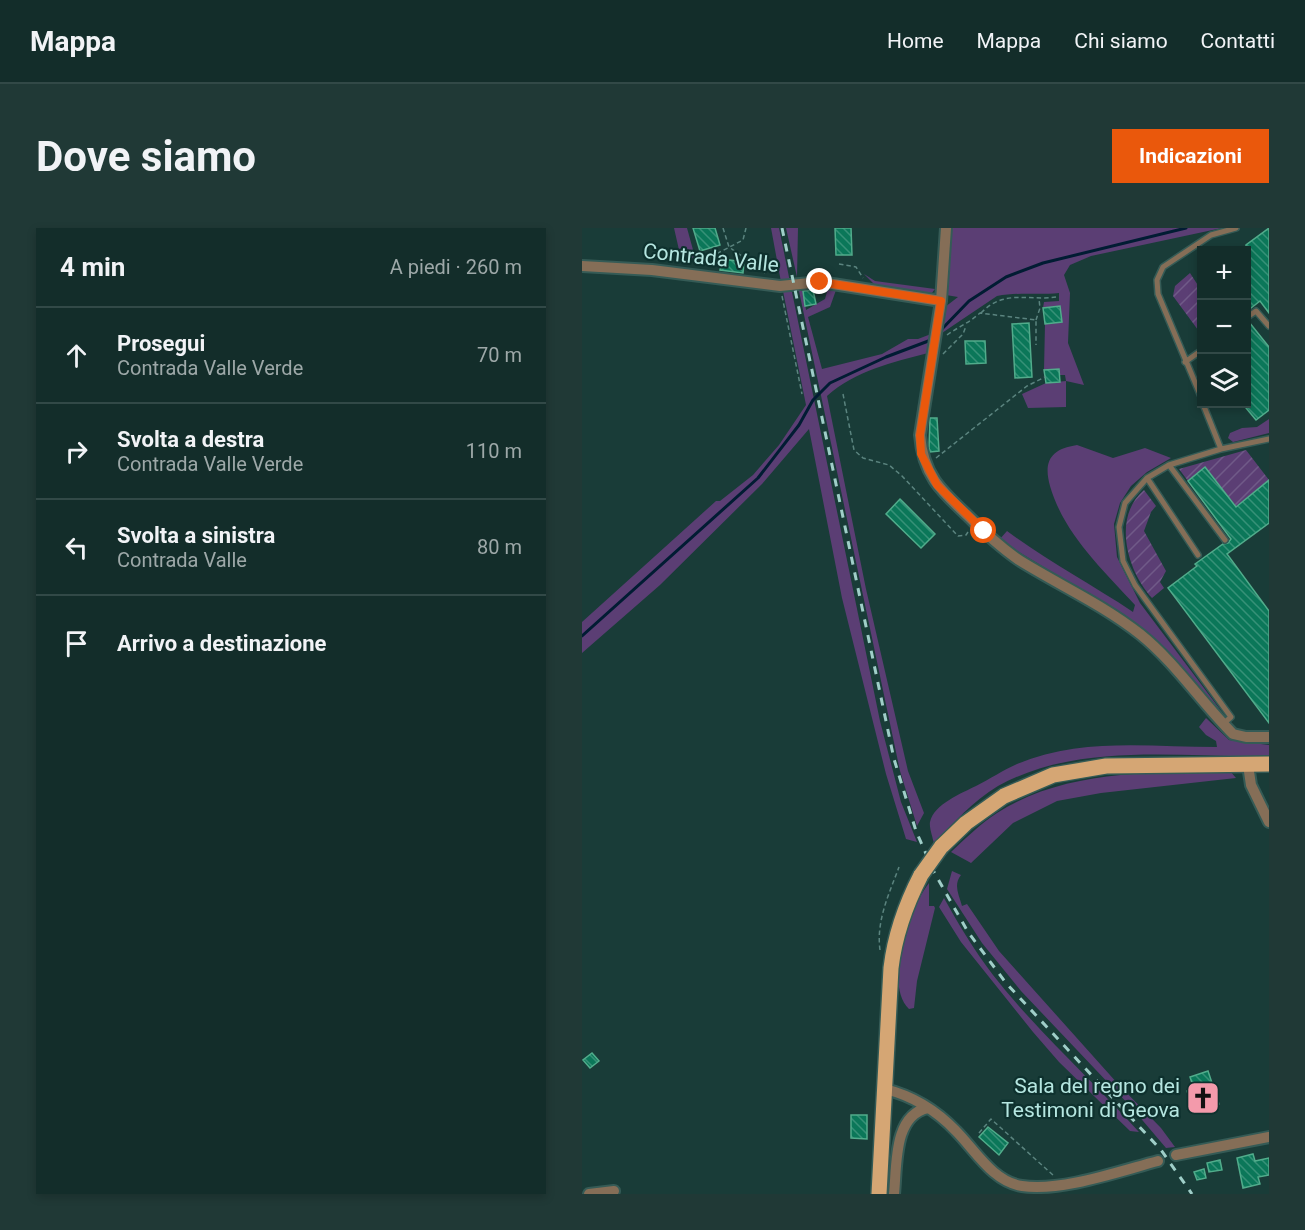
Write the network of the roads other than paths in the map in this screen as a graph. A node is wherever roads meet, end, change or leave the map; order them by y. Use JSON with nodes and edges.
{"nodes":[{"id":1,"x":946,"y":228,"type":"edge"},
{"id":2,"x":1236,"y":228,"type":"edge"},
{"id":3,"x":582,"y":266,"type":"edge"},
{"id":4,"x":941,"y":301,"type":"junction"},
{"id":5,"x":1251,"y":314,"type":"edge"},
{"id":6,"x":1269,"y":326,"type":"edge"},
{"id":7,"x":1197,"y":354,"type":"edge"},
{"id":8,"x":1185,"y":362,"type":"junction"},
{"id":9,"x":1197,"y":390,"type":"edge"},
{"id":10,"x":1205,"y":408,"type":"edge"},
{"id":11,"x":1269,"y":439,"type":"edge"},
{"id":12,"x":1221,"y":449,"type":"junction"},
{"id":13,"x":1169,"y":465,"type":"junction"},
{"id":14,"x":1147,"y":478,"type":"junction"},
{"id":15,"x":1225,"y":540,"type":"dead end"},
{"id":16,"x":1198,"y":555,"type":"dead end"},
{"id":17,"x":1223,"y":724,"type":"junction"},
{"id":18,"x":1269,"y":738,"type":"edge"},
{"id":19,"x":1269,"y":764,"type":"edge"},
{"id":20,"x":1248,"y":765,"type":"junction"},
{"id":21,"x":1269,"y":822,"type":"edge"},
{"id":22,"x":885,"y":1089,"type":"junction"},
{"id":23,"x":928,"y":1108,"type":"junction"},
{"id":24,"x":1269,"y":1137,"type":"edge"},
{"id":25,"x":1176,"y":1155,"type":"dead end"},
{"id":26,"x":1158,"y":1161,"type":"dead end"},
{"id":27,"x":614,"y":1191,"type":"dead end"},
{"id":28,"x":589,"y":1194,"type":"edge"},
{"id":29,"x":879,"y":1194,"type":"edge"},
{"id":30,"x":894,"y":1194,"type":"edge"}],
"edges":[{"from":1,"to":4,"type":"street"},
{"from":2,"to":8,"type":"lane"},
{"from":3,"to":4,"type":"street","name":"Contrada Valle"},
{"from":4,"to":17,"type":"street"},
{"from":5,"to":6,"type":"lane"},
{"from":7,"to":8,"type":"lane"},
{"from":8,"to":9,"type":"lane"},
{"from":10,"to":12,"type":"lane"},
{"from":11,"to":12,"type":"lane"},
{"from":12,"to":13,"type":"lane"},
{"from":13,"to":14,"type":"lane"},
{"from":13,"to":15,"type":"lane"},
{"from":14,"to":16,"type":"lane"},
{"from":14,"to":17,"type":"lane"},
{"from":17,"to":18,"type":"street"},
{"from":19,"to":20,"type":"main road"},
{"from":20,"to":21,"type":"street"},
{"from":20,"to":22,"type":"main road","bridge":true},
{"from":22,"to":23,"type":"street"},
{"from":22,"to":29,"type":"main road"},
{"from":23,"to":26,"type":"street"},
{"from":23,"to":30,"type":"street"},
{"from":24,"to":25,"type":"street"},
{"from":27,"to":28,"type":"street"}]}
